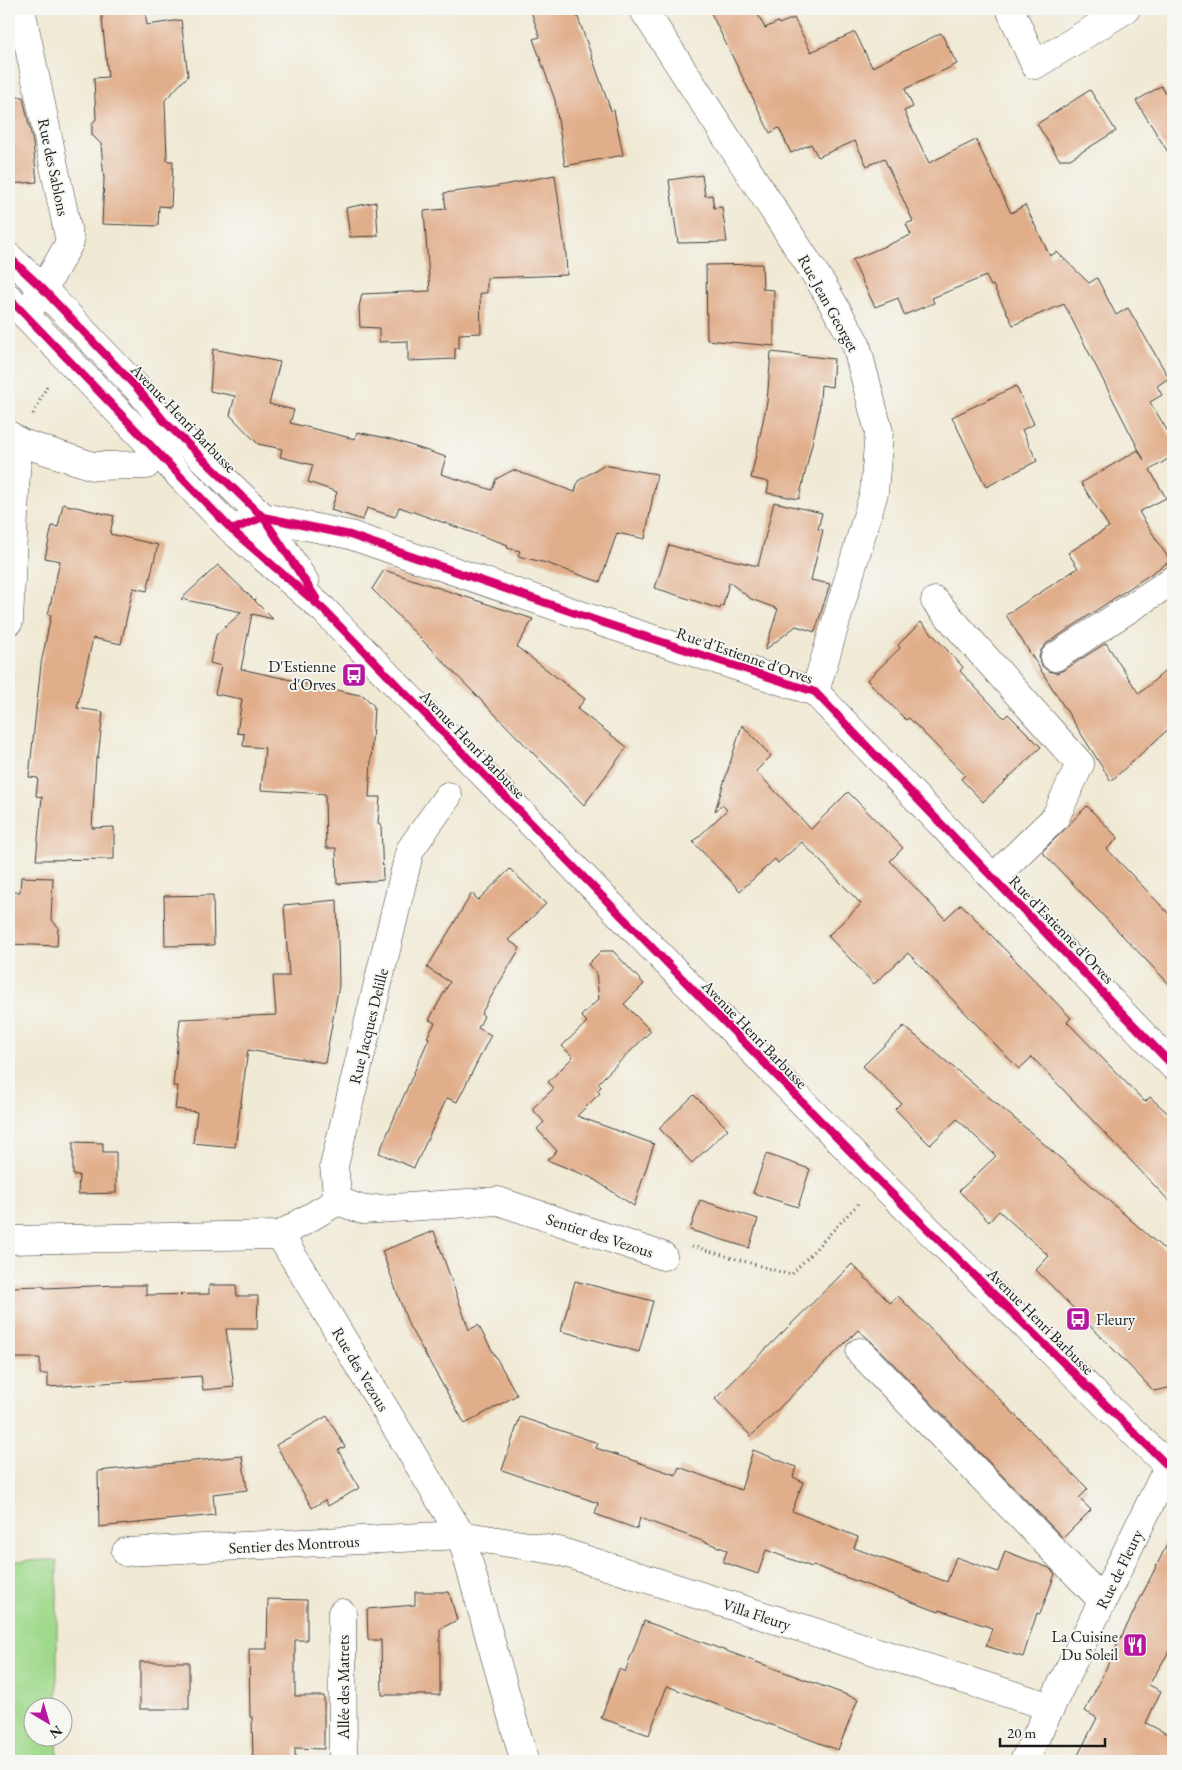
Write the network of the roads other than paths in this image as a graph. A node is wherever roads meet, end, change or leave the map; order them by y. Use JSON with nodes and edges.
{"nodes":[{"id":1,"x":21,"y":9,"type":"edge"},
{"id":2,"x":643,"y":9,"type":"edge"},
{"id":3,"x":1010,"y":9,"type":"edge"},
{"id":4,"x":1126,"y":9,"type":"edge"},
{"id":5,"x":9,"y":257,"type":"edge"},
{"id":6,"x":43,"y":289,"type":"junction"},
{"id":7,"x":17,"y":306,"type":"edge"},
{"id":8,"x":164,"y":420,"type":"junction"},
{"id":9,"x":14,"y":439,"type":"edge"},
{"id":10,"x":154,"y":450,"type":"junction"},
{"id":11,"x":263,"y":517,"type":"junction"},
{"id":12,"x":232,"y":530,"type":"junction"},
{"id":13,"x":1173,"y":580,"type":"edge"},
{"id":14,"x":935,"y":601,"type":"dead end"},
{"id":15,"x":324,"y":610,"type":"junction"},
{"id":16,"x":9,"y":622,"type":"edge"},
{"id":17,"x":1056,"y":657,"type":"dead end"},
{"id":18,"x":815,"y":692,"type":"junction"},
{"id":19,"x":448,"y":796,"type":"dead end"},
{"id":20,"x":994,"y":877,"type":"junction"},
{"id":21,"x":1173,"y":1066,"type":"edge"},
{"id":22,"x":338,"y":1201,"type":"junction"},
{"id":23,"x":280,"y":1236,"type":"junction"},
{"id":24,"x":9,"y":1240,"type":"edge"},
{"id":25,"x":663,"y":1256,"type":"road end"},
{"id":26,"x":860,"y":1352,"type":"dead end"},
{"id":27,"x":1172,"y":1465,"type":"edge"},
{"id":28,"x":461,"y":1536,"type":"junction"},
{"id":29,"x":126,"y":1552,"type":"dead end"},
{"id":30,"x":1103,"y":1601,"type":"junction"},
{"id":31,"x":342,"y":1613,"type":"dead end"},
{"id":32,"x":1050,"y":1708,"type":"junction"},
{"id":33,"x":343,"y":1761,"type":"edge"},
{"id":34,"x":523,"y":1761,"type":"edge"},
{"id":35,"x":1024,"y":1761,"type":"edge"}],
"edges":[{"from":1,"to":6,"type":"street","name":"Rue des Sablons"},
{"from":2,"to":18,"type":"street","name":"Rue Jean Georget"},
{"from":3,"to":4,"type":"street"},
{"from":5,"to":6,"type":"street","name":"Avenue Henri Barbusse"},
{"from":6,"to":7,"type":"street","name":"Rue des Sablons"},
{"from":6,"to":8,"type":"street","name":"Avenue Henri Barbusse"},
{"from":7,"to":10,"type":"street","name":"Avenue Henri Barbusse"},
{"from":8,"to":10,"type":"street"},
{"from":8,"to":11,"type":"street","name":"Avenue Henri Barbusse"},
{"from":9,"to":10,"type":"street"},
{"from":9,"to":16,"type":"street"},
{"from":10,"to":12,"type":"street","name":"Avenue Henri Barbusse"},
{"from":11,"to":12,"type":"street"},
{"from":11,"to":15,"type":"street","name":"Avenue Henri Barbusse"},
{"from":11,"to":18,"type":"street","name":"Rue d'Estienne d'Orves"},
{"from":12,"to":15,"type":"street","name":"Avenue Henri Barbusse"},
{"from":13,"to":17,"type":"street"},
{"from":14,"to":20,"type":"street"},
{"from":15,"to":27,"type":"street","name":"Avenue Henri Barbusse"},
{"from":18,"to":20,"type":"street","name":"Rue d'Estienne d'Orves"},
{"from":19,"to":22,"type":"street","name":"Rue Jacques Delille"},
{"from":20,"to":21,"type":"street","name":"Rue d'Estienne d'Orves"},
{"from":22,"to":23,"type":"street"},
{"from":22,"to":25,"type":"street","name":"Sentier des Vezous"},
{"from":23,"to":24,"type":"street"},
{"from":23,"to":28,"type":"street","name":"Rue des Vezous"},
{"from":26,"to":30,"type":"street"},
{"from":27,"to":30,"type":"street","name":"Rue de Fleury"},
{"from":28,"to":29,"type":"street","name":"Sentier des Montrous"},
{"from":28,"to":32,"type":"street","name":"Villa Fleury"},
{"from":28,"to":34,"type":"street","name":"Rue des Vezous"},
{"from":30,"to":32,"type":"street","name":"Rue de Fleury"},
{"from":31,"to":33,"type":"street","name":"Allée des Matrets"},
{"from":32,"to":35,"type":"street","name":"Rue de Fleury"}]}
